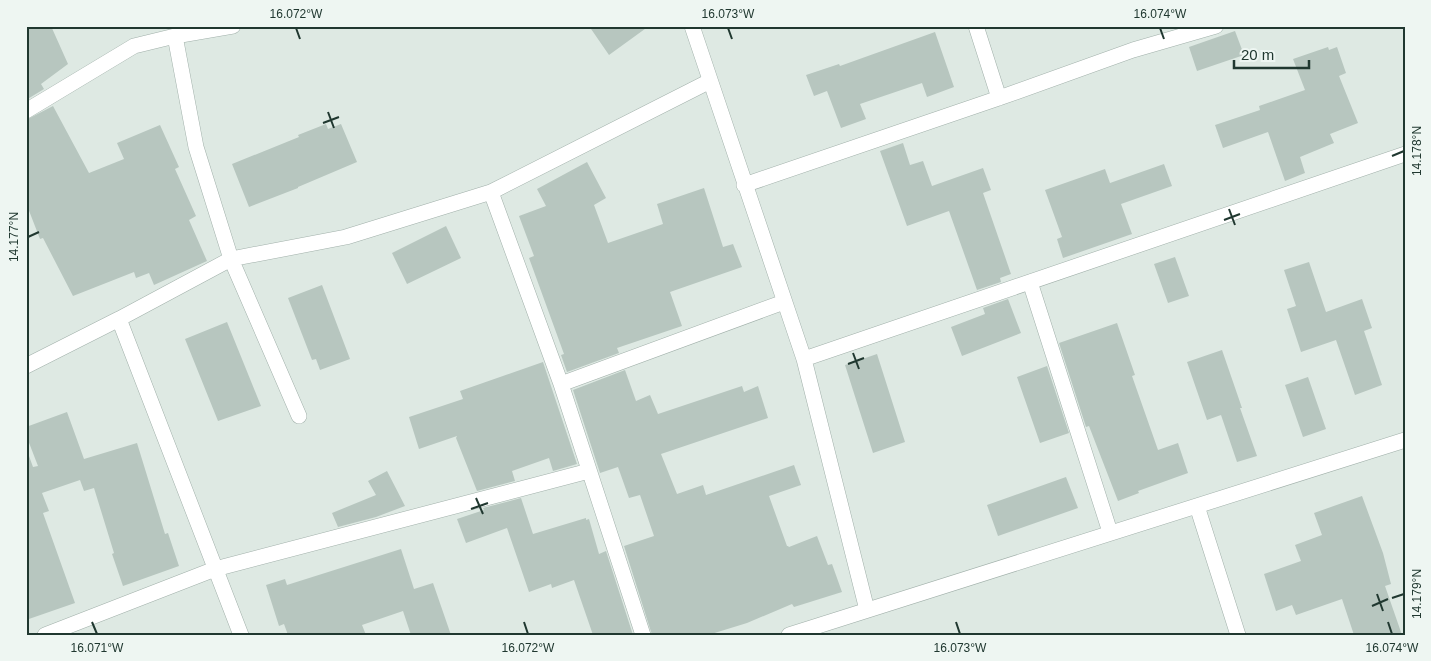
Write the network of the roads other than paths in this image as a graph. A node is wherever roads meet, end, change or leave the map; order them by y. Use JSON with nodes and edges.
{"nodes":[{"id":1,"x":233,"y":26,"type":"edge"},
{"id":2,"x":692,"y":26,"type":"edge"},
{"id":3,"x":976,"y":26,"type":"edge"},
{"id":4,"x":1209,"y":27,"type":"edge"},
{"id":5,"x":156,"y":33,"type":"edge"},
{"id":6,"x":175,"y":36,"type":"junction"},
{"id":7,"x":710,"y":81,"type":"junction"},
{"id":8,"x":1000,"y":98,"type":"junction"},
{"id":9,"x":26,"y":111,"type":"edge"},
{"id":10,"x":1405,"y":154,"type":"edge"},
{"id":11,"x":744,"y":184,"type":"junction"},
{"id":12,"x":491,"y":192,"type":"junction"},
{"id":13,"x":231,"y":259,"type":"junction"},
{"id":14,"x":1030,"y":282,"type":"junction"},
{"id":15,"x":784,"y":302,"type":"junction"},
{"id":16,"x":118,"y":319,"type":"junction"},
{"id":17,"x":804,"y":359,"type":"junction"},
{"id":18,"x":26,"y":366,"type":"edge"},
{"id":19,"x":561,"y":384,"type":"junction"},
{"id":20,"x":298,"y":416,"type":"dead end"},
{"id":21,"x":1405,"y":440,"type":"edge"},
{"id":22,"x":589,"y":471,"type":"junction"},
{"id":23,"x":1197,"y":506,"type":"junction"},
{"id":24,"x":1110,"y":532,"type":"junction"},
{"id":25,"x":215,"y":569,"type":"junction"},
{"id":26,"x":867,"y":610,"type":"junction"},
{"id":27,"x":45,"y":635,"type":"edge"},
{"id":28,"x":241,"y":635,"type":"edge"},
{"id":29,"x":643,"y":635,"type":"edge"},
{"id":30,"x":789,"y":635,"type":"edge"},
{"id":31,"x":1238,"y":635,"type":"edge"}],
"edges":[{"from":1,"to":6,"type":"street"},
{"from":2,"to":7,"type":"street"},
{"from":3,"to":8,"type":"street"},
{"from":4,"to":8,"type":"street"},
{"from":5,"to":6,"type":"street"},
{"from":5,"to":9,"type":"street"},
{"from":6,"to":13,"type":"street"},
{"from":7,"to":11,"type":"street"},
{"from":7,"to":12,"type":"street"},
{"from":8,"to":11,"type":"street"},
{"from":10,"to":14,"type":"street"},
{"from":11,"to":15,"type":"street"},
{"from":12,"to":13,"type":"street"},
{"from":12,"to":19,"type":"street"},
{"from":13,"to":16,"type":"street"},
{"from":13,"to":20,"type":"street"},
{"from":14,"to":17,"type":"street"},
{"from":14,"to":24,"type":"street"},
{"from":15,"to":17,"type":"street"},
{"from":15,"to":19,"type":"street"},
{"from":16,"to":18,"type":"street"},
{"from":16,"to":25,"type":"street"},
{"from":17,"to":26,"type":"street"},
{"from":19,"to":22,"type":"street"},
{"from":21,"to":23,"type":"street"},
{"from":22,"to":25,"type":"street"},
{"from":22,"to":29,"type":"street"},
{"from":23,"to":24,"type":"street"},
{"from":23,"to":31,"type":"street"},
{"from":24,"to":26,"type":"street"},
{"from":25,"to":27,"type":"street"},
{"from":25,"to":28,"type":"street"},
{"from":26,"to":30,"type":"street"}]}
